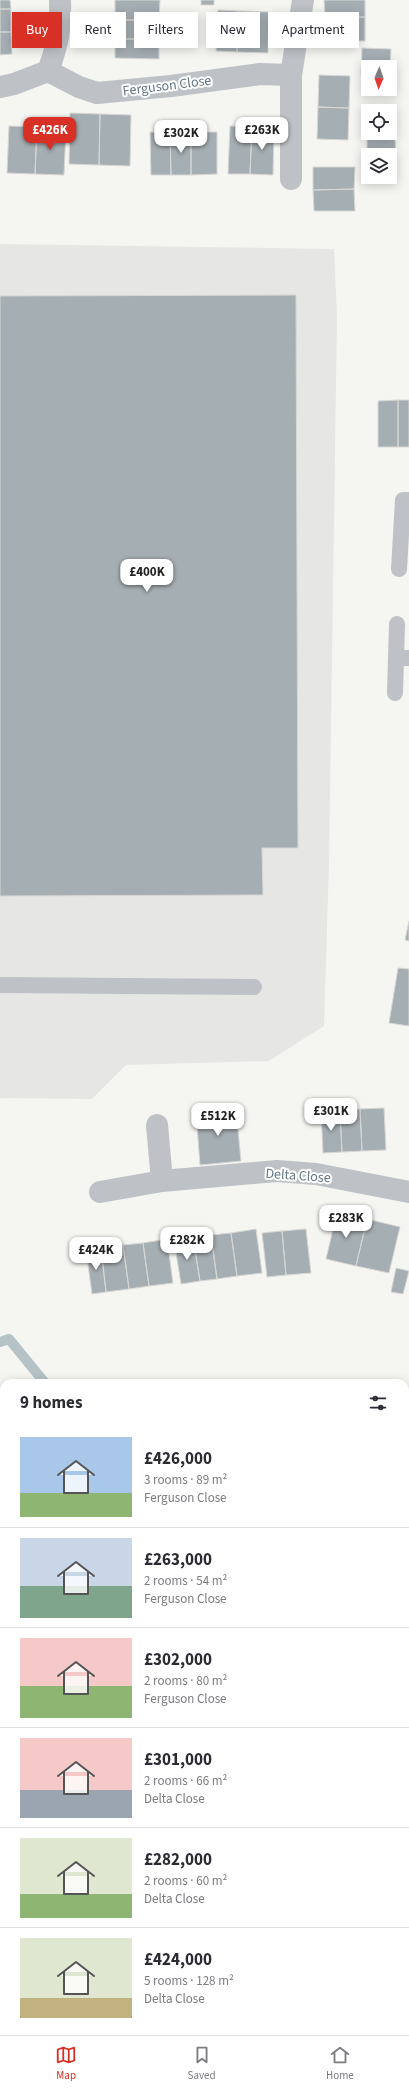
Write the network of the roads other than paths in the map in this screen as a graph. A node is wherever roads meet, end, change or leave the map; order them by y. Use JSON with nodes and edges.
{"nodes":[{"id":1,"x":60,"y":0,"type":"edge"},
{"id":2,"x":303,"y":0,"type":"edge"},
{"id":3,"x":48,"y":71,"type":"junction"},
{"id":4,"x":291,"y":75,"type":"junction"},
{"id":5,"x":0,"y":87,"type":"edge"},
{"id":6,"x":292,"y":179,"type":"dead end"},
{"id":7,"x":409,"y":500,"type":"edge"},
{"id":8,"x":399,"y":568,"type":"dead end"},
{"id":9,"x":397,"y":624,"type":"dead end"},
{"id":10,"x":403,"y":658,"type":"edge"},
{"id":11,"x":395,"y":693,"type":"dead end"},
{"id":12,"x":0,"y":985,"type":"edge"},
{"id":13,"x":254,"y":987,"type":"dead end"},
{"id":14,"x":157,"y":1125,"type":"dead end"},
{"id":15,"x":162,"y":1181,"type":"junction"},
{"id":16,"x":100,"y":1192,"type":"dead end"},
{"id":17,"x":409,"y":1192,"type":"edge"}],
"edges":[{"from":1,"to":3,"type":"street"},
{"from":2,"to":4,"type":"street"},
{"from":3,"to":4,"type":"street","name":"Ferguson Close"},
{"from":3,"to":5,"type":"street"},
{"from":4,"to":6,"type":"street"},
{"from":7,"to":8,"type":"lane"},
{"from":9,"to":10,"type":"lane"},
{"from":10,"to":11,"type":"lane"},
{"from":12,"to":13,"type":"lane"},
{"from":14,"to":15,"type":"street"},
{"from":15,"to":16,"type":"street","name":"Delta Close"},
{"from":15,"to":17,"type":"street","name":"Delta Close"}]}
